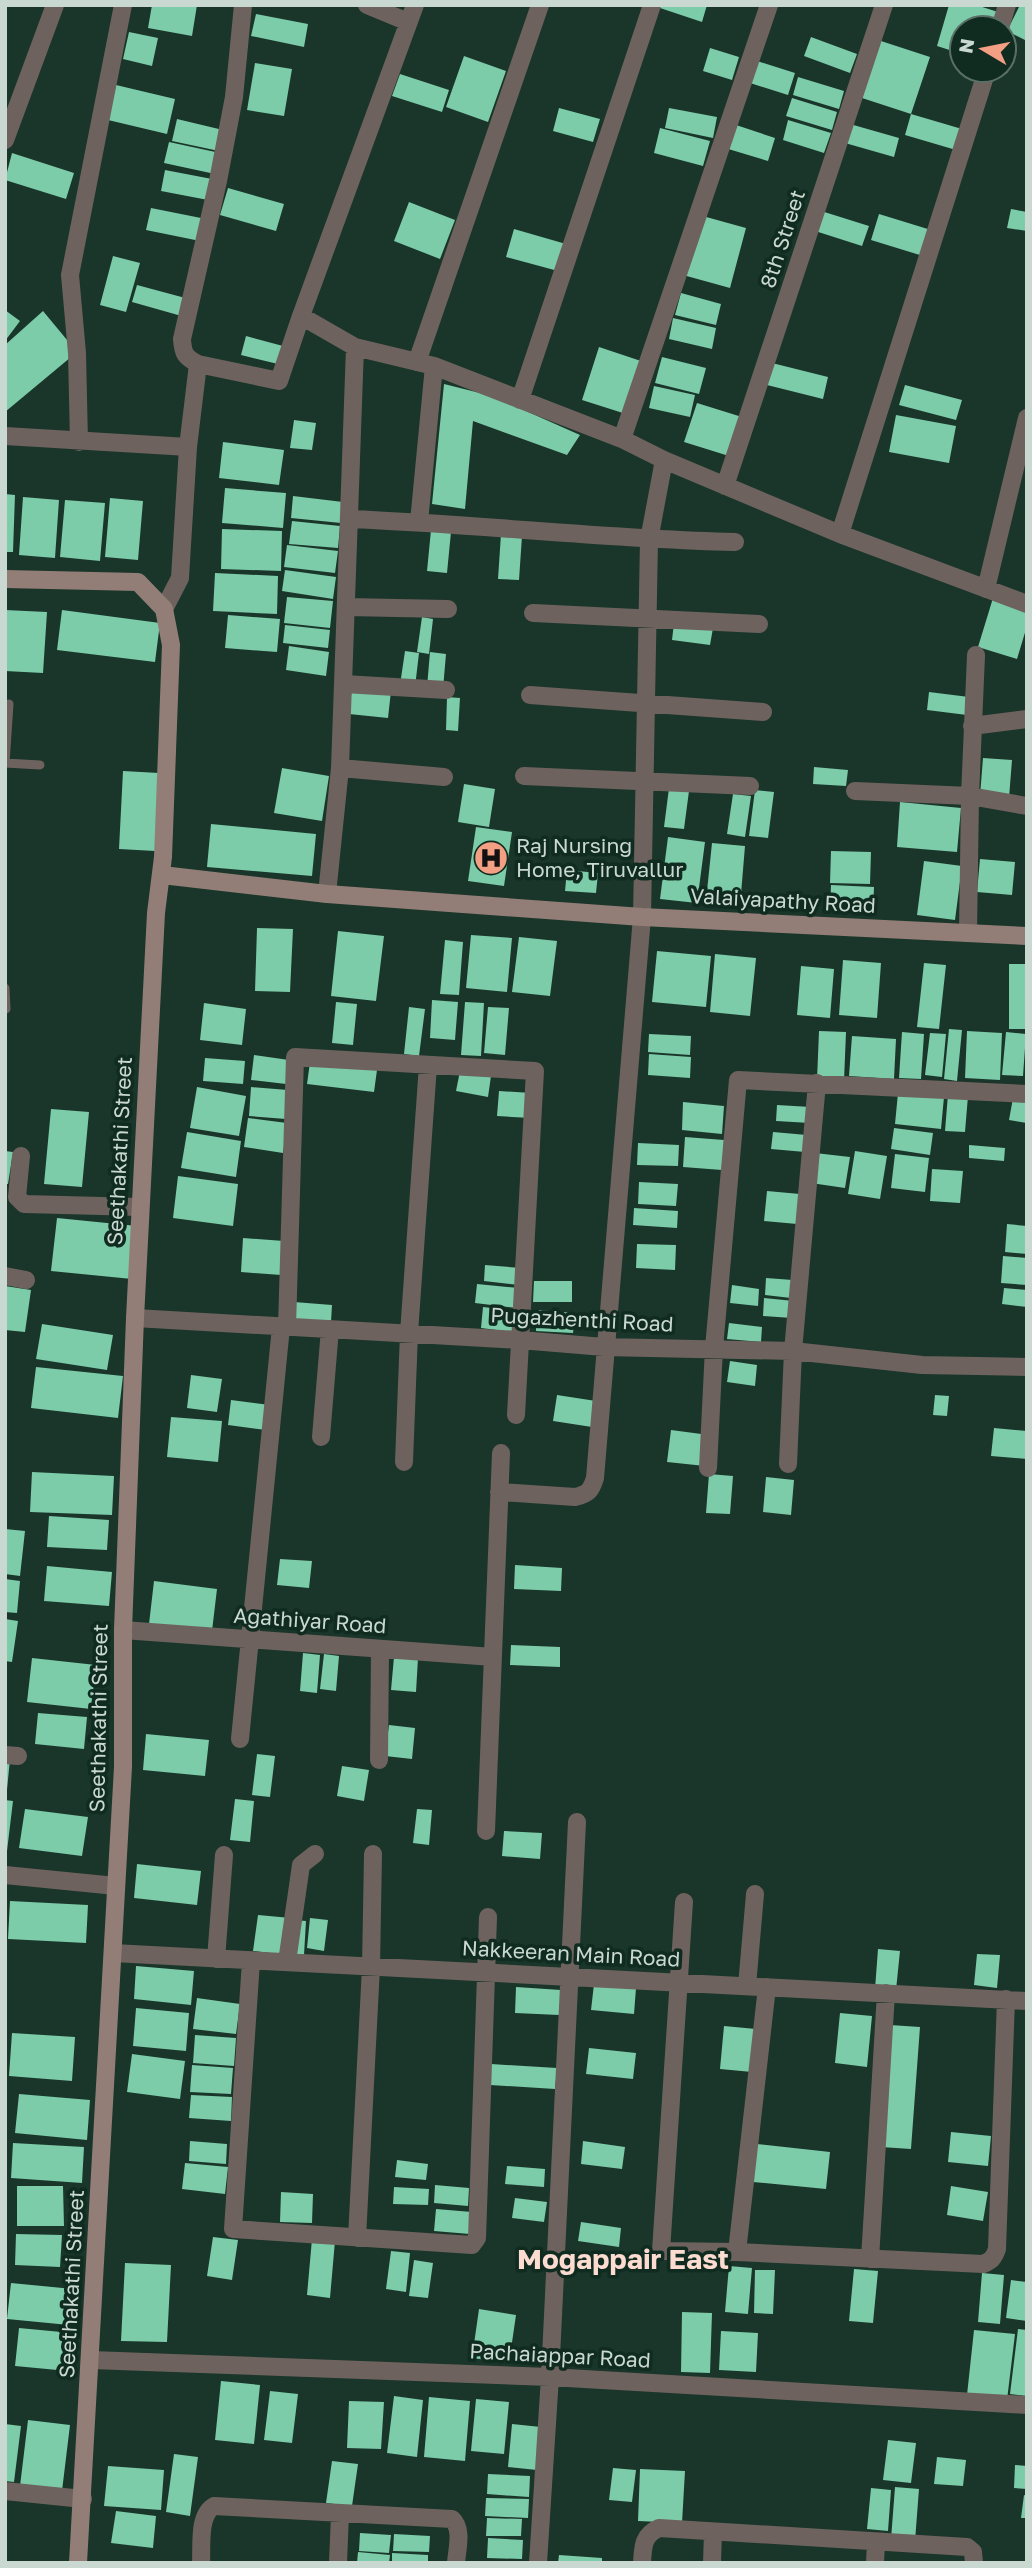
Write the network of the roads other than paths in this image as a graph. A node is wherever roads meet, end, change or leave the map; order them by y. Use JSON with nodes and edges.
{"nodes":[{"id":1,"x":55,"y":5,"type":"edge"},
{"id":2,"x":122,"y":5,"type":"edge"},
{"id":3,"x":243,"y":5,"type":"edge"},
{"id":4,"x":367,"y":5,"type":"edge"},
{"id":5,"x":540,"y":5,"type":"edge"},
{"id":6,"x":652,"y":5,"type":"edge"},
{"id":7,"x":769,"y":5,"type":"edge"},
{"id":8,"x":884,"y":5,"type":"edge"},
{"id":9,"x":411,"y":14,"type":"edge"},
{"id":10,"x":983,"y":84,"type":"edge"},
{"id":11,"x":5,"y":140,"type":"edge"},
{"id":12,"x":301,"y":316,"type":"junction"},
{"id":13,"x":355,"y":347,"type":"junction"},
{"id":14,"x":198,"y":364,"type":"junction"},
{"id":15,"x":425,"y":364,"type":"junction"},
{"id":16,"x":520,"y":400,"type":"junction"},
{"id":17,"x":1027,"y":418,"type":"edge"},
{"id":18,"x":5,"y":436,"type":"edge"},
{"id":19,"x":622,"y":439,"type":"junction"},
{"id":20,"x":79,"y":442,"type":"junction"},
{"id":21,"x":188,"y":447,"type":"junction"},
{"id":22,"x":664,"y":460,"type":"junction"},
{"id":23,"x":725,"y":486,"type":"junction"},
{"id":24,"x":349,"y":519,"type":"junction"},
{"id":25,"x":419,"y":522,"type":"junction"},
{"id":26,"x":840,"y":534,"type":"junction"},
{"id":27,"x":649,"y":540,"type":"junction"},
{"id":28,"x":735,"y":542,"type":"dead end"},
{"id":29,"x":5,"y":579,"type":"edge"},
{"id":30,"x":986,"y":589,"type":"junction"},
{"id":31,"x":1027,"y":604,"type":"edge"},
{"id":32,"x":346,"y":607,"type":"junction"},
{"id":33,"x":164,"y":609,"type":"junction"},
{"id":34,"x":448,"y":609,"type":"dead end"},
{"id":35,"x":533,"y":613,"type":"dead end"},
{"id":36,"x":648,"y":617,"type":"junction"},
{"id":37,"x":759,"y":624,"type":"dead end"},
{"id":38,"x":976,"y":655,"type":"dead end"},
{"id":39,"x":344,"y":684,"type":"junction"},
{"id":40,"x":446,"y":690,"type":"dead end"},
{"id":41,"x":530,"y":695,"type":"dead end"},
{"id":42,"x":9,"y":704,"type":"dead end"},
{"id":43,"x":646,"y":704,"type":"junction"},
{"id":44,"x":763,"y":712,"type":"dead end"},
{"id":45,"x":1027,"y":719,"type":"edge"},
{"id":46,"x":972,"y":726,"type":"junction"},
{"id":47,"x":5,"y":763,"type":"edge"},
{"id":48,"x":40,"y":765,"type":"dead end"},
{"id":49,"x":340,"y":768,"type":"junction"},
{"id":50,"x":524,"y":776,"type":"dead end"},
{"id":51,"x":444,"y":777,"type":"dead end"},
{"id":52,"x":644,"y":782,"type":"junction"},
{"id":53,"x":750,"y":786,"type":"dead end"},
{"id":54,"x":855,"y":791,"type":"dead end"},
{"id":55,"x":970,"y":796,"type":"junction"},
{"id":56,"x":1027,"y":806,"type":"edge"},
{"id":57,"x":162,"y":875,"type":"junction"},
{"id":58,"x":327,"y":894,"type":"junction"},
{"id":59,"x":642,"y":918,"type":"junction"},
{"id":60,"x":968,"y":933,"type":"junction"},
{"id":61,"x":1027,"y":936,"type":"edge"},
{"id":62,"x":5,"y":988,"type":"edge"},
{"id":63,"x":6,"y":1009,"type":"edge"},
{"id":64,"x":428,"y":1065,"type":"junction"},
{"id":65,"x":817,"y":1083,"type":"junction"},
{"id":66,"x":1027,"y":1094,"type":"edge"},
{"id":67,"x":21,"y":1156,"type":"dead end"},
{"id":68,"x":11,"y":1196,"type":"edge"},
{"id":69,"x":140,"y":1208,"type":"junction"},
{"id":70,"x":5,"y":1276,"type":"edge"},
{"id":71,"x":26,"y":1280,"type":"dead end"},
{"id":72,"x":135,"y":1318,"type":"junction"},
{"id":73,"x":284,"y":1327,"type":"junction"},
{"id":74,"x":330,"y":1329,"type":"junction"},
{"id":75,"x":409,"y":1333,"type":"junction"},
{"id":76,"x":520,"y":1340,"type":"junction"},
{"id":77,"x":604,"y":1347,"type":"junction"},
{"id":78,"x":714,"y":1348,"type":"junction"},
{"id":79,"x":793,"y":1351,"type":"junction"},
{"id":80,"x":1027,"y":1367,"type":"edge"},
{"id":81,"x":516,"y":1415,"type":"dead end"},
{"id":82,"x":321,"y":1437,"type":"dead end"},
{"id":83,"x":501,"y":1454,"type":"dead end"},
{"id":84,"x":404,"y":1462,"type":"dead end"},
{"id":85,"x":788,"y":1464,"type":"dead end"},
{"id":86,"x":708,"y":1468,"type":"dead end"},
{"id":87,"x":499,"y":1492,"type":"junction"},
{"id":88,"x":123,"y":1630,"type":"junction"},
{"id":89,"x":250,"y":1639,"type":"junction"},
{"id":90,"x":380,"y":1649,"type":"junction"},
{"id":91,"x":493,"y":1657,"type":"junction"},
{"id":92,"x":240,"y":1739,"type":"dead end"},
{"id":93,"x":379,"y":1760,"type":"dead end"},
{"id":94,"x":577,"y":1822,"type":"dead end"},
{"id":95,"x":486,"y":1831,"type":"dead end"},
{"id":96,"x":315,"y":1854,"type":"dead end"},
{"id":97,"x":373,"y":1854,"type":"dead end"},
{"id":98,"x":224,"y":1855,"type":"dead end"},
{"id":99,"x":5,"y":1875,"type":"edge"},
{"id":100,"x":116,"y":1886,"type":"junction"},
{"id":101,"x":755,"y":1894,"type":"dead end"},
{"id":102,"x":684,"y":1902,"type":"dead end"},
{"id":103,"x":488,"y":1917,"type":"dead end"},
{"id":104,"x":113,"y":1953,"type":"junction"},
{"id":105,"x":216,"y":1959,"type":"junction"},
{"id":106,"x":251,"y":1961,"type":"junction"},
{"id":107,"x":287,"y":1962,"type":"junction"},
{"id":108,"x":371,"y":1967,"type":"junction"},
{"id":109,"x":486,"y":1973,"type":"junction"},
{"id":110,"x":570,"y":1976,"type":"junction"},
{"id":111,"x":678,"y":1982,"type":"junction"},
{"id":112,"x":747,"y":1986,"type":"junction"},
{"id":113,"x":767,"y":1987,"type":"junction"},
{"id":114,"x":886,"y":1993,"type":"junction"},
{"id":115,"x":1006,"y":1999,"type":"junction"},
{"id":116,"x":1027,"y":2001,"type":"edge"},
{"id":117,"x":357,"y":2238,"type":"junction"},
{"id":118,"x":737,"y":2252,"type":"junction"},
{"id":119,"x":870,"y":2259,"type":"junction"},
{"id":120,"x":91,"y":2360,"type":"junction"},
{"id":121,"x":550,"y":2377,"type":"junction"},
{"id":122,"x":1027,"y":2405,"type":"edge"},
{"id":123,"x":5,"y":2491,"type":"edge"},
{"id":124,"x":83,"y":2499,"type":"junction"},
{"id":125,"x":340,"y":2514,"type":"junction"},
{"id":126,"x":713,"y":2532,"type":"junction"},
{"id":127,"x":876,"y":2542,"type":"junction"},
{"id":128,"x":78,"y":2563,"type":"edge"},
{"id":129,"x":201,"y":2563,"type":"edge"},
{"id":130,"x":338,"y":2563,"type":"edge"},
{"id":131,"x":456,"y":2563,"type":"edge"},
{"id":132,"x":538,"y":2563,"type":"edge"},
{"id":133,"x":642,"y":2563,"type":"edge"},
{"id":134,"x":712,"y":2563,"type":"edge"},
{"id":135,"x":875,"y":2563,"type":"edge"},
{"id":136,"x":974,"y":2563,"type":"edge"}],
"edges":[{"from":1,"to":11,"type":"street"},
{"from":2,"to":20,"type":"street"},
{"from":3,"to":14,"type":"street"},
{"from":4,"to":9,"type":"street"},
{"from":5,"to":15,"type":"street"},
{"from":6,"to":16,"type":"street"},
{"from":7,"to":19,"type":"street"},
{"from":8,"to":23,"type":"street","name":"8th Street"},
{"from":9,"to":12,"type":"street"},
{"from":10,"to":26,"type":"street"},
{"from":12,"to":13,"type":"street"},
{"from":12,"to":14,"type":"street"},
{"from":13,"to":15,"type":"street"},
{"from":13,"to":24,"type":"street"},
{"from":14,"to":21,"type":"street"},
{"from":15,"to":16,"type":"street"},
{"from":15,"to":25,"type":"street"},
{"from":16,"to":19,"type":"street"},
{"from":17,"to":30,"type":"street"},
{"from":18,"to":20,"type":"street"},
{"from":19,"to":22,"type":"street"},
{"from":20,"to":21,"type":"street"},
{"from":21,"to":33,"type":"street"},
{"from":22,"to":23,"type":"street"},
{"from":22,"to":27,"type":"street"},
{"from":23,"to":26,"type":"street"},
{"from":24,"to":25,"type":"street"},
{"from":24,"to":32,"type":"street"},
{"from":25,"to":27,"type":"street"},
{"from":26,"to":30,"type":"street"},
{"from":27,"to":28,"type":"street"},
{"from":27,"to":36,"type":"street"},
{"from":29,"to":33,"type":"street"},
{"from":30,"to":31,"type":"street"},
{"from":32,"to":34,"type":"street"},
{"from":32,"to":39,"type":"street"},
{"from":33,"to":57,"type":"street","name":"Seethakathi Street"},
{"from":35,"to":36,"type":"street"},
{"from":36,"to":37,"type":"street"},
{"from":36,"to":43,"type":"street"},
{"from":38,"to":46,"type":"street"},
{"from":39,"to":40,"type":"street"},
{"from":39,"to":49,"type":"street"},
{"from":41,"to":43,"type":"street"},
{"from":42,"to":47,"type":"lane"},
{"from":43,"to":44,"type":"street"},
{"from":43,"to":52,"type":"street"},
{"from":45,"to":46,"type":"street"},
{"from":46,"to":55,"type":"street"},
{"from":47,"to":48,"type":"lane"},
{"from":49,"to":51,"type":"street"},
{"from":49,"to":58,"type":"street"},
{"from":50,"to":52,"type":"street"},
{"from":52,"to":53,"type":"street"},
{"from":52,"to":59,"type":"street"},
{"from":54,"to":55,"type":"street"},
{"from":55,"to":56,"type":"street"},
{"from":55,"to":60,"type":"street"},
{"from":57,"to":58,"type":"street","name":"Valaiyapathy Road"},
{"from":57,"to":69,"type":"street","name":"Seethakathi Street"},
{"from":58,"to":59,"type":"street","name":"Valaiyapathy Road"},
{"from":59,"to":60,"type":"street","name":"Valaiyapathy Road"},
{"from":59,"to":77,"type":"street"},
{"from":60,"to":61,"type":"street","name":"Valaiyapathy Road"},
{"from":62,"to":63,"type":"lane"},
{"from":64,"to":73,"type":"street"},
{"from":64,"to":75,"type":"street"},
{"from":64,"to":76,"type":"street"},
{"from":65,"to":66,"type":"street"},
{"from":65,"to":78,"type":"street"},
{"from":65,"to":79,"type":"street"},
{"from":67,"to":68,"type":"street"},
{"from":68,"to":69,"type":"street"},
{"from":69,"to":72,"type":"street","name":"Seethakathi Street"},
{"from":70,"to":71,"type":"street"},
{"from":72,"to":73,"type":"street","name":"Pugazhenthi Road"},
{"from":72,"to":88,"type":"street","name":"Seethakathi Street"},
{"from":73,"to":74,"type":"street","name":"Pugazhenthi Road"},
{"from":73,"to":89,"type":"street"},
{"from":74,"to":75,"type":"street","name":"Pugazhenthi Road"},
{"from":74,"to":82,"type":"street"},
{"from":75,"to":76,"type":"street","name":"Pugazhenthi Road"},
{"from":75,"to":84,"type":"street"},
{"from":76,"to":77,"type":"street","name":"Pugazhenthi Road"},
{"from":76,"to":81,"type":"street"},
{"from":77,"to":78,"type":"street","name":"Pugazhenthi Road"},
{"from":77,"to":87,"type":"street"},
{"from":78,"to":79,"type":"street","name":"Pugazhenthi Road"},
{"from":78,"to":86,"type":"street"},
{"from":79,"to":80,"type":"street","name":"Pugazhenthi Road"},
{"from":79,"to":85,"type":"street"},
{"from":83,"to":87,"type":"street"},
{"from":87,"to":91,"type":"street"},
{"from":88,"to":89,"type":"street","name":"Agathiyar Road"},
{"from":88,"to":100,"type":"street","name":"Seethakathi Street"},
{"from":89,"to":90,"type":"street","name":"Agathiyar Road"},
{"from":89,"to":92,"type":"street"},
{"from":90,"to":91,"type":"street","name":"Agathiyar Road"},
{"from":90,"to":93,"type":"street"},
{"from":91,"to":95,"type":"street"},
{"from":94,"to":110,"type":"street"},
{"from":96,"to":107,"type":"street"},
{"from":97,"to":108,"type":"street"},
{"from":98,"to":105,"type":"street"},
{"from":99,"to":100,"type":"street"},
{"from":100,"to":104,"type":"street","name":"Seethakathi Street"},
{"from":101,"to":112,"type":"street"},
{"from":102,"to":111,"type":"street"},
{"from":103,"to":109,"type":"street"},
{"from":104,"to":105,"type":"street","name":"Nakkeeran Main Road"},
{"from":104,"to":120,"type":"street","name":"Seethakathi Street"},
{"from":105,"to":106,"type":"street","name":"Nakkeeran Main Road"},
{"from":106,"to":107,"type":"street","name":"Nakkeeran Main Road"},
{"from":106,"to":117,"type":"street"},
{"from":107,"to":108,"type":"street","name":"Nakkeeran Main Road"},
{"from":108,"to":109,"type":"street","name":"Nakkeeran Main Road"},
{"from":108,"to":117,"type":"street"},
{"from":109,"to":110,"type":"street","name":"Nakkeeran Main Road"},
{"from":109,"to":117,"type":"street"},
{"from":110,"to":111,"type":"street","name":"Nakkeeran Main Road"},
{"from":110,"to":121,"type":"street"},
{"from":111,"to":112,"type":"street","name":"Nakkeeran Main Road"},
{"from":111,"to":118,"type":"street"},
{"from":112,"to":113,"type":"street","name":"Nakkeeran Main Road"},
{"from":113,"to":114,"type":"street","name":"Nakkeeran Main Road"},
{"from":113,"to":118,"type":"street"},
{"from":114,"to":115,"type":"street","name":"Nakkeeran Main Road"},
{"from":114,"to":119,"type":"street"},
{"from":115,"to":116,"type":"street","name":"Nakkeeran Main Road"},
{"from":115,"to":119,"type":"street"},
{"from":118,"to":119,"type":"street"},
{"from":120,"to":121,"type":"street","name":"Pachaiappar Road"},
{"from":120,"to":124,"type":"street","name":"Seethakathi Street"},
{"from":121,"to":122,"type":"street","name":"Pachaiappar Road"},
{"from":121,"to":132,"type":"street"},
{"from":123,"to":124,"type":"street"},
{"from":124,"to":128,"type":"street","name":"Seethakathi Street"},
{"from":125,"to":129,"type":"street"},
{"from":125,"to":130,"type":"street"},
{"from":125,"to":131,"type":"street"},
{"from":126,"to":127,"type":"street"},
{"from":126,"to":133,"type":"street"},
{"from":126,"to":134,"type":"street"},
{"from":127,"to":135,"type":"street"},
{"from":127,"to":136,"type":"street"}]}
